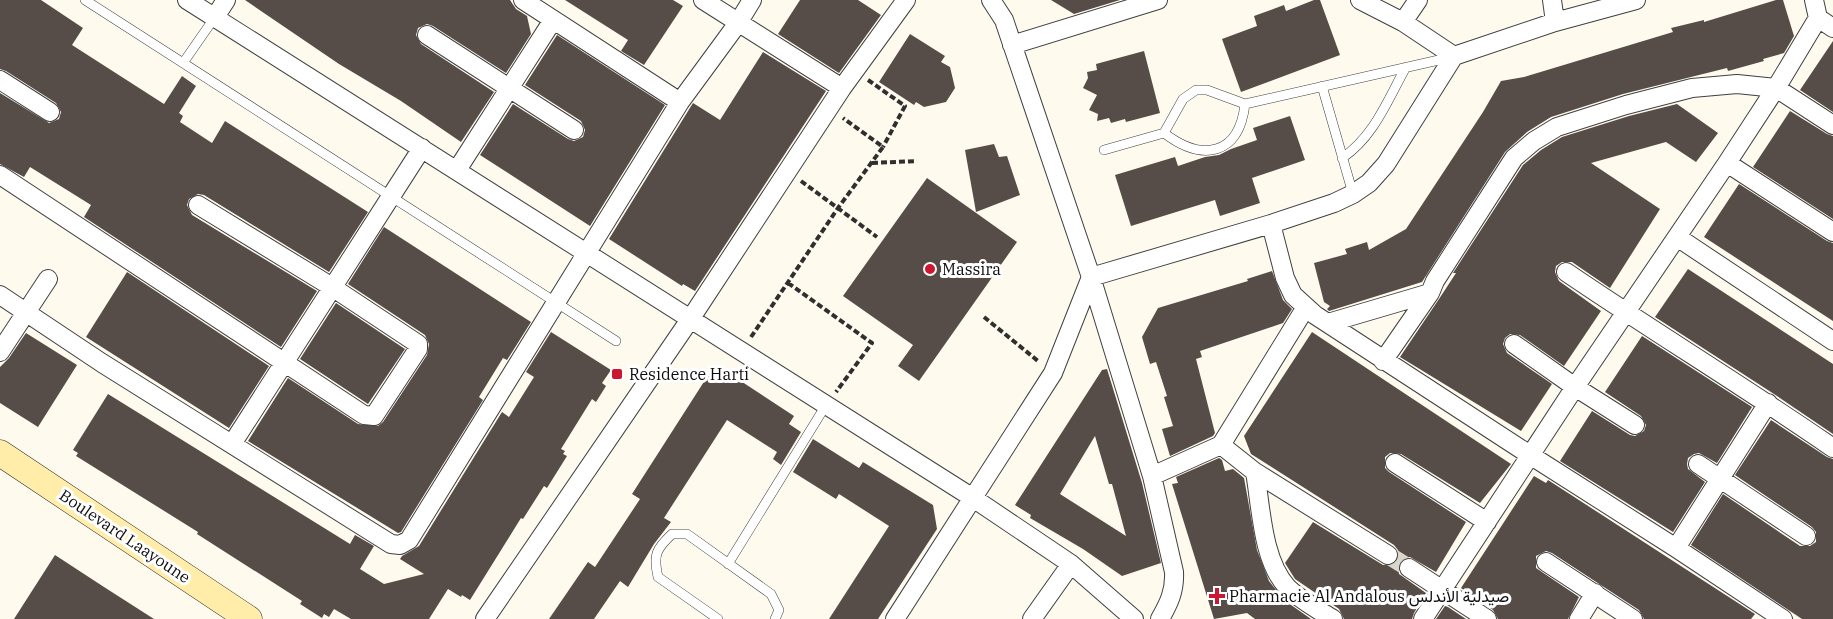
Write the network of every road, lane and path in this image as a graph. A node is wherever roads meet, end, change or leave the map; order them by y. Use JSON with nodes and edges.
{"nodes":[{"id":1,"x":85,"y":0,"type":"edge"},
{"id":2,"x":188,"y":0,"type":"edge"},
{"id":3,"x":226,"y":0,"type":"edge"},
{"id":4,"x":523,"y":0,"type":"edge"},
{"id":5,"x":703,"y":0,"type":"edge"},
{"id":6,"x":752,"y":0,"type":"edge"},
{"id":7,"x":906,"y":0,"type":"edge"},
{"id":8,"x":990,"y":0,"type":"edge"},
{"id":9,"x":1158,"y":0,"type":"edge"},
{"id":10,"x":1360,"y":0,"type":"edge"},
{"id":11,"x":1418,"y":0,"type":"edge"},
{"id":12,"x":1552,"y":0,"type":"edge"},
{"id":13,"x":1633,"y":0,"type":"edge"},
{"id":14,"x":1814,"y":0,"type":"edge"},
{"id":15,"x":215,"y":17,"type":"junction"},
{"id":16,"x":554,"y":20,"type":"junction"},
{"id":17,"x":1555,"y":21,"type":"junction"},
{"id":18,"x":1403,"y":22,"type":"junction"},
{"id":19,"x":738,"y":23,"type":"junction"},
{"id":20,"x":1825,"y":23,"type":"edge"},
{"id":21,"x":427,"y":35,"type":"dead end"},
{"id":22,"x":1012,"y":45,"type":"junction"},
{"id":23,"x":1454,"y":56,"type":"junction"},
{"id":24,"x":183,"y":63,"type":"junction"},
{"id":25,"x":1406,"y":67,"type":"junction"},
{"id":26,"x":855,"y":70,"type":"junction"},
{"id":27,"x":0,"y":80,"type":"edge"},
{"id":28,"x":1322,"y":86,"type":"junction"},
{"id":29,"x":510,"y":87,"type":"junction"},
{"id":30,"x":842,"y":88,"type":"junction"},
{"id":31,"x":1776,"y":88,"type":"junction"},
{"id":32,"x":680,"y":102,"type":"junction"},
{"id":33,"x":1245,"y":104,"type":"junction"},
{"id":34,"x":830,"y":109,"type":"junction"},
{"id":35,"x":50,"y":112,"type":"dead end"},
{"id":36,"x":1833,"y":125,"type":"edge"},
{"id":37,"x":574,"y":130,"type":"dead end"},
{"id":38,"x":1164,"y":133,"type":"junction"},
{"id":39,"x":883,"y":147,"type":"junction"},
{"id":40,"x":422,"y":148,"type":"junction"},
{"id":41,"x":1104,"y":150,"type":"dead end"},
{"id":42,"x":1342,"y":158,"type":"junction"},
{"id":43,"x":917,"y":161,"type":"dead end"},
{"id":44,"x":871,"y":163,"type":"junction"},
{"id":45,"x":1727,"y":163,"type":"junction"},
{"id":46,"x":457,"y":170,"type":"junction"},
{"id":47,"x":788,"y":172,"type":"junction"},
{"id":48,"x":0,"y":175,"type":"edge"},
{"id":49,"x":1353,"y":194,"type":"junction"},
{"id":50,"x":391,"y":197,"type":"junction"},
{"id":51,"x":198,"y":205,"type":"dead end"},
{"id":52,"x":838,"y":208,"type":"junction"},
{"id":53,"x":1271,"y":224,"type":"junction"},
{"id":54,"x":1833,"y":232,"type":"edge"},
{"id":55,"x":878,"y":237,"type":"dead end"},
{"id":56,"x":1677,"y":237,"type":"junction"},
{"id":57,"x":587,"y":253,"type":"junction"},
{"id":58,"x":1566,"y":272,"type":"dead end"},
{"id":59,"x":1091,"y":277,"type":"junction"},
{"id":60,"x":48,"y":279,"type":"dead end"},
{"id":61,"x":788,"y":283,"type":"junction"},
{"id":62,"x":333,"y":287,"type":"junction"},
{"id":63,"x":1430,"y":293,"type":"junction"},
{"id":64,"x":0,"y":295,"type":"edge"},
{"id":65,"x":556,"y":303,"type":"junction"},
{"id":66,"x":1306,"y":307,"type":"junction"},
{"id":67,"x":25,"y":311,"type":"junction"},
{"id":68,"x":1626,"y":313,"type":"junction"},
{"id":69,"x":984,"y":317,"type":"dead end"},
{"id":70,"x":691,"y":318,"type":"junction"},
{"id":71,"x":1328,"y":323,"type":"junction"},
{"id":72,"x":616,"y":341,"type":"dead end"},
{"id":73,"x":1833,"y":341,"type":"edge"},
{"id":74,"x":1514,"y":344,"type":"dead end"},
{"id":75,"x":742,"y":351,"type":"junction"},
{"id":76,"x":0,"y":352,"type":"edge"},
{"id":77,"x":1383,"y":361,"type":"junction"},
{"id":78,"x":284,"y":363,"type":"junction"},
{"id":79,"x":1053,"y":373,"type":"junction"},
{"id":80,"x":1575,"y":387,"type":"junction"},
{"id":81,"x":1768,"y":403,"type":"junction"},
{"id":82,"x":826,"y":405,"type":"junction"},
{"id":83,"x":1635,"y":424,"type":"dead end"},
{"id":84,"x":232,"y":444,"type":"junction"},
{"id":85,"x":1221,"y":445,"type":"junction"},
{"id":86,"x":1833,"y":448,"type":"edge"},
{"id":87,"x":0,"y":453,"type":"edge"},
{"id":88,"x":1530,"y":455,"type":"junction"},
{"id":89,"x":1395,"y":463,"type":"dead end"},
{"id":90,"x":1698,"y":464,"type":"dead end"},
{"id":91,"x":1255,"y":471,"type":"junction"},
{"id":92,"x":1152,"y":476,"type":"junction"},
{"id":93,"x":1721,"y":478,"type":"junction"},
{"id":94,"x":973,"y":498,"type":"junction"},
{"id":95,"x":1487,"y":522,"type":"junction"},
{"id":96,"x":1806,"y":536,"type":"dead end"},
{"id":97,"x":1676,"y":548,"type":"junction"},
{"id":98,"x":1388,"y":555,"type":"tunnel mouth"},
{"id":99,"x":1546,"y":562,"type":"dead end"},
{"id":100,"x":728,"y":564,"type":"junction"},
{"id":101,"x":1071,"y":564,"type":"junction"},
{"id":102,"x":1409,"y":568,"type":"tunnel mouth"},
{"id":103,"x":1443,"y":590,"type":"junction"},
{"id":104,"x":1595,"y":593,"type":"junction"},
{"id":105,"x":1762,"y":613,"type":"edge"},
{"id":106,"x":249,"y":619,"type":"edge"},
{"id":107,"x":485,"y":619,"type":"edge"},
{"id":108,"x":718,"y":619,"type":"edge"},
{"id":109,"x":775,"y":619,"type":"edge"},
{"id":110,"x":895,"y":619,"type":"edge"},
{"id":111,"x":1032,"y":619,"type":"edge"},
{"id":112,"x":1134,"y":619,"type":"edge"},
{"id":113,"x":1160,"y":619,"type":"edge"},
{"id":114,"x":1333,"y":619,"type":"edge"},
{"id":115,"x":1423,"y":619,"type":"edge"},
{"id":116,"x":1487,"y":619,"type":"edge"},
{"id":117,"x":1580,"y":619,"type":"edge"},
{"id":118,"x":1633,"y":619,"type":"edge"},
{"id":119,"x":1783,"y":619,"type":"edge"}],
"edges":[{"from":1,"to":24,"type":"lane"},
{"from":2,"to":15,"type":"street"},
{"from":3,"to":15,"type":"street"},
{"from":4,"to":16,"type":"street"},
{"from":5,"to":19,"type":"street"},
{"from":6,"to":19,"type":"street"},
{"from":7,"to":26,"type":"street"},
{"from":8,"to":22,"type":"street"},
{"from":9,"to":22,"type":"street"},
{"from":10,"to":18,"type":"street"},
{"from":11,"to":18,"type":"street"},
{"from":12,"to":17,"type":"street"},
{"from":13,"to":17,"type":"street"},
{"from":14,"to":20,"type":"street"},
{"from":15,"to":24,"type":"lane"},
{"from":15,"to":40,"type":"street"},
{"from":16,"to":29,"type":"street"},
{"from":16,"to":32,"type":"street"},
{"from":17,"to":23,"type":"street"},
{"from":18,"to":23,"type":"street"},
{"from":19,"to":30,"type":"street"},
{"from":19,"to":32,"type":"street"},
{"from":20,"to":31,"type":"street"},
{"from":21,"to":29,"type":"street"},
{"from":22,"to":59,"type":"street"},
{"from":23,"to":25,"type":"lane"},
{"from":23,"to":49,"type":"street"},
{"from":24,"to":50,"type":"lane"},
{"from":25,"to":28,"type":"lane"},
{"from":25,"to":42,"type":"lane"},
{"from":26,"to":30,"type":"street"},
{"from":26,"to":39,"type":"path"},
{"from":27,"to":35,"type":"street"},
{"from":28,"to":33,"type":"lane"},
{"from":28,"to":42,"type":"lane"},
{"from":29,"to":37,"type":"street"},
{"from":29,"to":46,"type":"street"},
{"from":30,"to":34,"type":"street"},
{"from":31,"to":36,"type":"street"},
{"from":31,"to":45,"type":"street"},
{"from":31,"to":63,"type":"street"},
{"from":32,"to":57,"type":"street"},
{"from":33,"to":38,"type":"lane"},
{"from":33,"to":38,"type":"lane"},
{"from":34,"to":39,"type":"path"},
{"from":34,"to":47,"type":"street"},
{"from":38,"to":41,"type":"lane"},
{"from":39,"to":44,"type":"path"},
{"from":40,"to":46,"type":"street"},
{"from":40,"to":50,"type":"street"},
{"from":42,"to":49,"type":"lane"},
{"from":43,"to":44,"type":"path"},
{"from":44,"to":52,"type":"path"},
{"from":45,"to":54,"type":"street"},
{"from":45,"to":56,"type":"street"},
{"from":46,"to":57,"type":"street"},
{"from":47,"to":52,"type":"path"},
{"from":47,"to":70,"type":"street"},
{"from":48,"to":78,"type":"street"},
{"from":49,"to":53,"type":"street"},
{"from":50,"to":62,"type":"street"},
{"from":50,"to":65,"type":"lane"},
{"from":51,"to":62,"type":"street"},
{"from":52,"to":55,"type":"path"},
{"from":52,"to":61,"type":"path"},
{"from":53,"to":59,"type":"street"},
{"from":53,"to":66,"type":"street"},
{"from":56,"to":68,"type":"street"},
{"from":56,"to":73,"type":"street"},
{"from":57,"to":65,"type":"street"},
{"from":57,"to":70,"type":"street"},
{"from":58,"to":68,"type":"street"},
{"from":59,"to":79,"type":"street"},
{"from":59,"to":92,"type":"street"},
{"from":60,"to":67,"type":"street"},
{"from":61,"to":75,"type":"path"},
{"from":61,"to":82,"type":"path"},
{"from":62,"to":78,"type":"street"},
{"from":62,"to":78,"type":"street"},
{"from":63,"to":71,"type":"street"},
{"from":63,"to":77,"type":"street"},
{"from":64,"to":67,"type":"street"},
{"from":65,"to":72,"type":"lane"},
{"from":65,"to":84,"type":"street"},
{"from":66,"to":71,"type":"street"},
{"from":66,"to":85,"type":"street"},
{"from":67,"to":76,"type":"street"},
{"from":67,"to":84,"type":"street"},
{"from":68,"to":80,"type":"street"},
{"from":68,"to":81,"type":"street"},
{"from":69,"to":79,"type":"path"},
{"from":70,"to":75,"type":"street"},
{"from":70,"to":107,"type":"street"},
{"from":71,"to":77,"type":"street"},
{"from":74,"to":80,"type":"street"},
{"from":75,"to":82,"type":"street"},
{"from":77,"to":88,"type":"street"},
{"from":78,"to":84,"type":"street"},
{"from":79,"to":94,"type":"street"},
{"from":80,"to":83,"type":"street"},
{"from":80,"to":88,"type":"street"},
{"from":81,"to":86,"type":"street"},
{"from":81,"to":93,"type":"street"},
{"from":82,"to":94,"type":"street"},
{"from":82,"to":100,"type":"lane"},
{"from":85,"to":91,"type":"street"},
{"from":85,"to":92,"type":"street"},
{"from":87,"to":106,"type":"street","name":"Boulevard Laayoune"},
{"from":88,"to":95,"type":"street"},
{"from":88,"to":97,"type":"street"},
{"from":89,"to":95,"type":"street"},
{"from":90,"to":93,"type":"street"},
{"from":91,"to":98,"type":"street"},
{"from":91,"to":114,"type":"street"},
{"from":92,"to":113,"type":"street"},
{"from":93,"to":96,"type":"street"},
{"from":93,"to":97,"type":"street"},
{"from":94,"to":101,"type":"street"},
{"from":94,"to":110,"type":"street"},
{"from":95,"to":103,"type":"street"},
{"from":97,"to":105,"type":"street"},
{"from":99,"to":104,"type":"street"},
{"from":100,"to":108,"type":"lane"},
{"from":100,"to":109,"type":"lane"},
{"from":101,"to":111,"type":"street"},
{"from":101,"to":112,"type":"street"},
{"from":102,"to":103,"type":"street"},
{"from":103,"to":115,"type":"street"},
{"from":103,"to":116,"type":"street"},
{"from":104,"to":117,"type":"street"},
{"from":104,"to":118,"type":"street"},
{"from":105,"to":119,"type":"street"}]}
